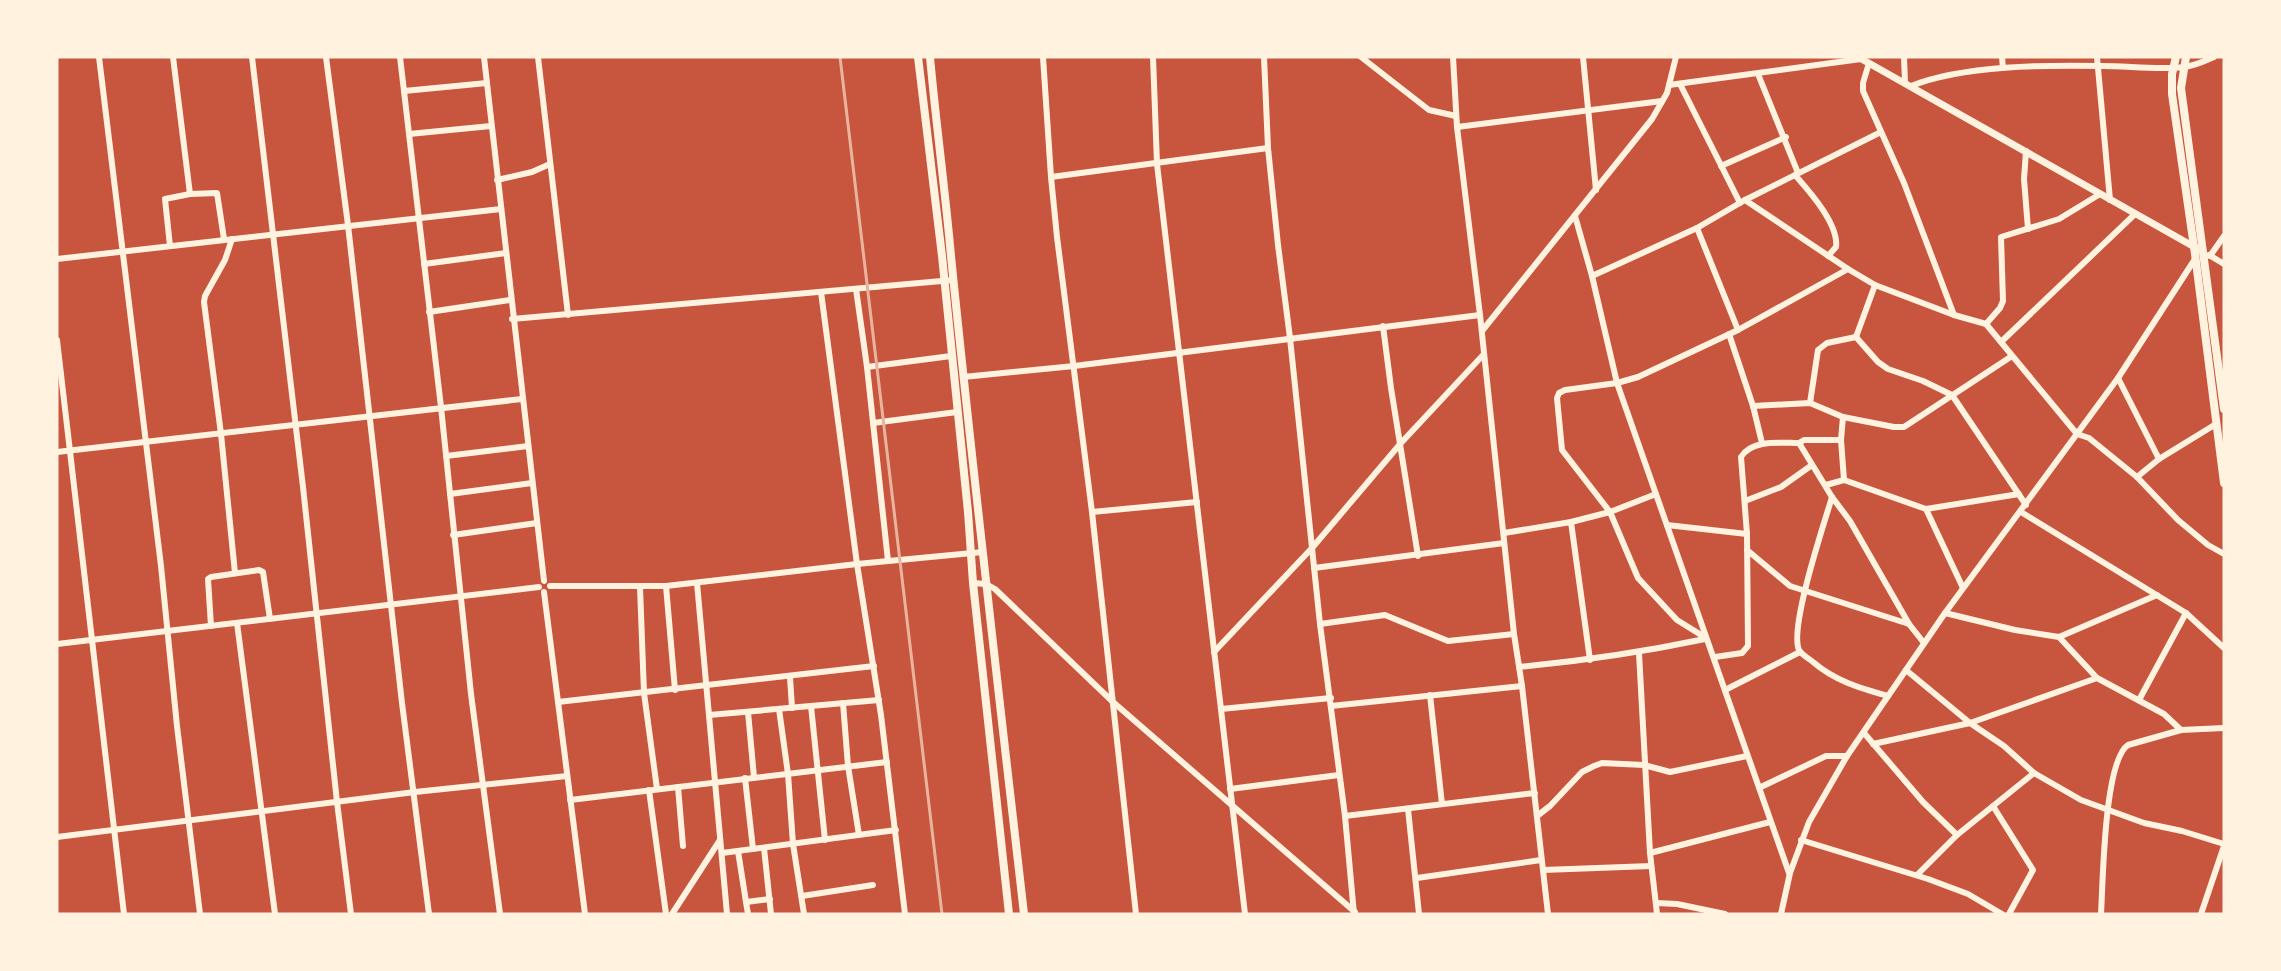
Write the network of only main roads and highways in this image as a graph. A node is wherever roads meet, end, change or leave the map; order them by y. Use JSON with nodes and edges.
{"nodes":[{"id":1,"x":918,"y":57,"type":"edge"},
{"id":2,"x":930,"y":57,"type":"edge"},
{"id":3,"x":2176,"y":57,"type":"edge"},
{"id":4,"x":2186,"y":57,"type":"edge"},
{"id":5,"x":2178,"y":67,"type":"junction"},
{"id":6,"x":2224,"y":409,"type":"edge"},
{"id":7,"x":2224,"y":483,"type":"edge"},
{"id":8,"x":1009,"y":914,"type":"edge"},
{"id":9,"x":1024,"y":914,"type":"edge"}],
"edges":[{"from":1,"to":8,"type":"main road"},
{"from":2,"to":9,"type":"main road"},
{"from":3,"to":5,"type":"main road"},
{"from":4,"to":5,"type":"main road"},
{"from":5,"to":6,"type":"main road"},
{"from":5,"to":7,"type":"main road"}]}
